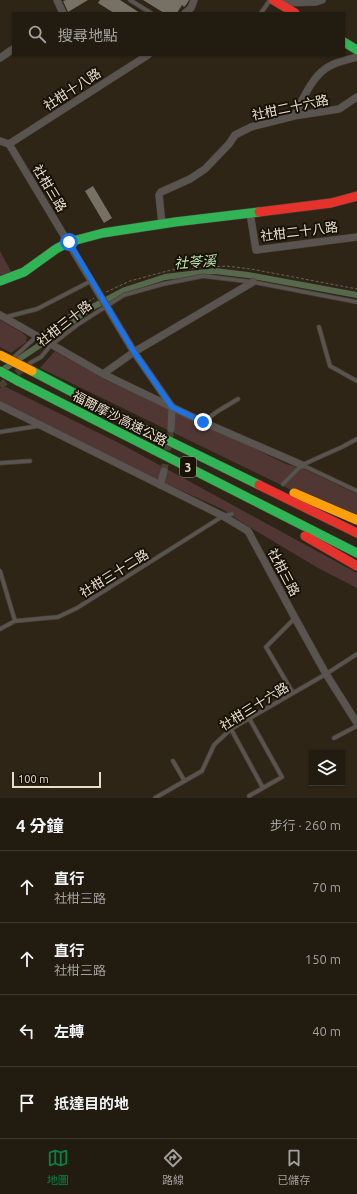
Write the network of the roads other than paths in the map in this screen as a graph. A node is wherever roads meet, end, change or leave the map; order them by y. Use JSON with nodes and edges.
{"nodes":[{"id":1,"x":57,"y":0,"type":"edge"},
{"id":2,"x":130,"y":0,"type":"edge"},
{"id":3,"x":194,"y":0,"type":"edge"},
{"id":4,"x":322,"y":0,"type":"edge"},
{"id":5,"x":274,"y":1,"type":"edge"},
{"id":6,"x":63,"y":12,"type":"edge"},
{"id":7,"x":149,"y":12,"type":"edge"},
{"id":8,"x":186,"y":12,"type":"edge"},
{"id":9,"x":262,"y":12,"type":"edge"},
{"id":10,"x":293,"y":12,"type":"edge"},
{"id":11,"x":345,"y":43,"type":"edge"},
{"id":12,"x":12,"y":50,"type":"edge"},
{"id":13,"x":357,"y":50,"type":"edge"},
{"id":14,"x":146,"y":56,"type":"edge"},
{"id":15,"x":0,"y":58,"type":"edge"},
{"id":16,"x":357,"y":58,"type":"edge"},
{"id":17,"x":357,"y":97,"type":"edge"},
{"id":18,"x":294,"y":116,"type":"junction"},
{"id":19,"x":0,"y":142,"type":"edge"},
{"id":20,"x":9,"y":144,"type":"junction"},
{"id":21,"x":357,"y":196,"type":"edge"},
{"id":22,"x":250,"y":213,"type":"junction"},
{"id":23,"x":162,"y":224,"type":"junction"},
{"id":24,"x":357,"y":237,"type":"edge"},
{"id":25,"x":69,"y":242,"type":"junction"},
{"id":26,"x":0,"y":281,"type":"edge"},
{"id":27,"x":91,"y":281,"type":"junction"},
{"id":28,"x":253,"y":282,"type":"junction"},
{"id":29,"x":357,"y":302,"type":"edge"},
{"id":30,"x":106,"y":306,"type":"junction"},
{"id":31,"x":2,"y":316,"type":"edge"},
{"id":32,"x":318,"y":327,"type":"dead end"},
{"id":33,"x":37,"y":336,"type":"junction"},
{"id":34,"x":51,"y":345,"type":"junction"},
{"id":35,"x":134,"y":352,"type":"junction"},
{"id":36,"x":2,"y":363,"type":"edge"},
{"id":37,"x":31,"y":367,"type":"junction"},
{"id":38,"x":103,"y":374,"type":"junction"},
{"id":39,"x":357,"y":381,"type":"edge"},
{"id":40,"x":238,"y":399,"type":"dead end"},
{"id":41,"x":0,"y":405,"type":"edge"},
{"id":42,"x":172,"y":407,"type":"junction"},
{"id":43,"x":203,"y":422,"type":"junction"},
{"id":44,"x":40,"y":426,"type":"junction"},
{"id":45,"x":138,"y":426,"type":"junction"},
{"id":46,"x":171,"y":429,"type":"tunnel mouth"},
{"id":47,"x":0,"y":432,"type":"edge"},
{"id":48,"x":357,"y":439,"type":"edge"},
{"id":49,"x":30,"y":461,"type":"dead end"},
{"id":50,"x":177,"y":461,"type":"junction"},
{"id":51,"x":0,"y":463,"type":"edge"},
{"id":52,"x":302,"y":465,"type":"junction"},
{"id":53,"x":164,"y":471,"type":"tunnel mouth"},
{"id":54,"x":160,"y":484,"type":"junction"},
{"id":55,"x":283,"y":484,"type":"dead end"},
{"id":56,"x":357,"y":491,"type":"edge"},
{"id":57,"x":232,"y":514,"type":"dead end"},
{"id":58,"x":224,"y":516,"type":"junction"},
{"id":59,"x":357,"y":520,"type":"edge"},
{"id":60,"x":357,"y":533,"type":"edge"},
{"id":61,"x":357,"y":553,"type":"edge"},
{"id":62,"x":357,"y":566,"type":"edge"},
{"id":63,"x":0,"y":571,"type":"edge"},
{"id":64,"x":295,"y":618,"type":"junction"},
{"id":65,"x":15,"y":621,"type":"junction"},
{"id":66,"x":0,"y":629,"type":"edge"},
{"id":67,"x":357,"y":654,"type":"edge"},
{"id":68,"x":326,"y":674,"type":"junction"},
{"id":69,"x":293,"y":693,"type":"junction"},
{"id":70,"x":249,"y":718,"type":"junction"},
{"id":71,"x":357,"y":724,"type":"edge"},
{"id":72,"x":231,"y":729,"type":"junction"},
{"id":73,"x":334,"y":738,"type":"dead end"},
{"id":74,"x":173,"y":761,"type":"dead end"},
{"id":75,"x":184,"y":780,"type":"junction"},
{"id":76,"x":263,"y":788,"type":"junction"},
{"id":77,"x":249,"y":796,"type":"dead end"},
{"id":78,"x":155,"y":798,"type":"edge"}],
"edges":[{"from":1,"to":6,"type":"street"},
{"from":2,"to":7,"type":"lane"},
{"from":3,"to":8,"type":"street"},
{"from":4,"to":5,"type":"street"},
{"from":5,"to":9,"type":"lane"},
{"from":5,"to":10,"type":"main road"},
{"from":11,"to":13,"type":"main road"},
{"from":12,"to":15,"type":"street"},
{"from":14,"to":20,"type":"street","name":"社柑十八路"},
{"from":16,"to":18,"type":"street"},
{"from":17,"to":18,"type":"street","name":"社柑二十六路"},
{"from":18,"to":23,"type":"street","name":"社柑二十六路"},
{"from":19,"to":20,"type":"street"},
{"from":20,"to":25,"type":"street","name":"社柑三路"},
{"from":21,"to":22,"type":"main road"},
{"from":22,"to":23,"type":"main road"},
{"from":22,"to":24,"type":"street","name":"社柑二十八路"},
{"from":23,"to":25,"type":"main road"},
{"from":25,"to":26,"type":"main road"},
{"from":25,"to":27,"type":"street","name":"社柑三路"},
{"from":27,"to":30,"type":"street","name":"社柑三路"},
{"from":27,"to":31,"type":"lane"},
{"from":28,"to":29,"type":"lane","name":"社柑三十路"},
{"from":28,"to":30,"type":"lane","name":"社柑三十路"},
{"from":28,"to":35,"type":"street"},
{"from":30,"to":34,"type":"lane","name":"社柑三十路"},
{"from":30,"to":35,"type":"street"},
{"from":31,"to":33,"type":"street"},
{"from":32,"to":39,"type":"lane"},
{"from":33,"to":34,"type":"street"},
{"from":33,"to":36,"type":"lane"},
{"from":34,"to":37,"type":"lane","name":"社柑三十路"},
{"from":34,"to":38,"type":"street"},
{"from":35,"to":38,"type":"street"},
{"from":35,"to":42,"type":"street"},
{"from":36,"to":37,"type":"main road","name":"福爾摩沙高速公路","number":"3","bridge":true},
{"from":36,"to":50,"type":"main road","name":"福爾摩沙高速公路","number":"3","bridge":true},
{"from":37,"to":45,"type":"main road","name":"福爾摩沙高速公路","number":"3"},
{"from":38,"to":42,"type":"street"},
{"from":40,"to":43,"type":"lane"},
{"from":41,"to":44,"type":"street","name":"社柑三路"},
{"from":42,"to":43,"type":"street"},
{"from":42,"to":46,"type":"street"},
{"from":43,"to":52,"type":"street"},
{"from":44,"to":47,"type":"lane"},
{"from":44,"to":54,"type":"street","name":"社柑三路"},
{"from":45,"to":59,"type":"main road"},
{"from":45,"to":60,"type":"main road","name":"福爾摩沙高速公路","number":"3"},
{"from":48,"to":52,"type":"lane"},
{"from":49,"to":51,"type":"lane"},
{"from":50,"to":61,"type":"main road","name":"福爾摩沙高速公路","number":"3"},
{"from":50,"to":62,"type":"main road"},
{"from":52,"to":55,"type":"lane"},
{"from":52,"to":56,"type":"lane"},
{"from":53,"to":54,"type":"street"},
{"from":54,"to":58,"type":"street","name":"社柑三路"},
{"from":57,"to":58,"type":"lane","name":"社柑三十二路"},
{"from":58,"to":64,"type":"street","name":"社柑三路"},
{"from":58,"to":65,"type":"lane","name":"社柑三十二路"},
{"from":63,"to":65,"type":"lane"},
{"from":64,"to":68,"type":"street","name":"社柑三路"},
{"from":64,"to":69,"type":"lane"},
{"from":65,"to":66,"type":"lane","name":"社柑三十二路"},
{"from":67,"to":68,"type":"lane","name":"社柑三十六路"},
{"from":68,"to":69,"type":"lane","name":"社柑三十六路"},
{"from":68,"to":71,"type":"street","name":"社柑三路"},
{"from":69,"to":70,"type":"lane","name":"社柑三十六路"},
{"from":70,"to":72,"type":"lane","name":"社柑三十六路"},
{"from":70,"to":76,"type":"lane"},
{"from":71,"to":73,"type":"lane"},
{"from":72,"to":75,"type":"lane","name":"社柑三十六路"},
{"from":72,"to":76,"type":"lane"},
{"from":74,"to":75,"type":"lane"},
{"from":75,"to":78,"type":"lane","name":"社柑三十六路"},
{"from":76,"to":77,"type":"lane"}]}
